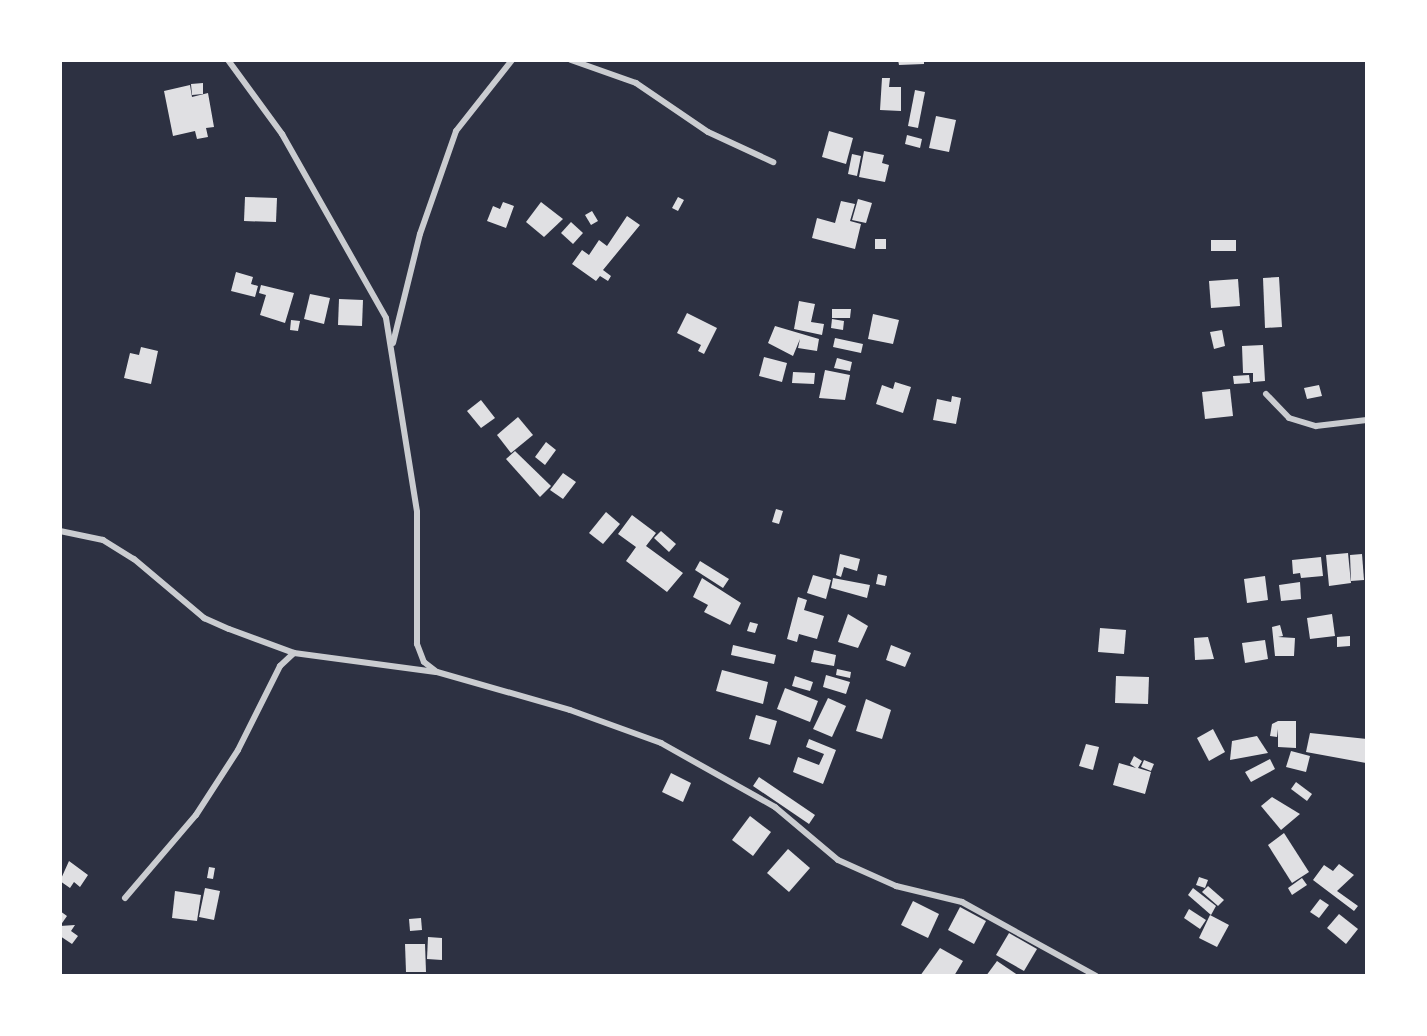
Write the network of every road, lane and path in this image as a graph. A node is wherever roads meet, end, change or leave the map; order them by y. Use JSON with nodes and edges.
{"nodes":[{"id":1,"x":228,"y":60,"type":"edge"},
{"id":2,"x":512,"y":60,"type":"edge"},
{"id":3,"x":571,"y":60,"type":"edge"},
{"id":4,"x":773,"y":162,"type":"dead end"},
{"id":5,"x":392,"y":348,"type":"junction"},
{"id":6,"x":1266,"y":394,"type":"dead end"},
{"id":7,"x":1367,"y":420,"type":"edge"},
{"id":8,"x":60,"y":531,"type":"edge"},
{"id":9,"x":294,"y":653,"type":"junction"},
{"id":10,"x":437,"y":672,"type":"junction"},
{"id":11,"x":125,"y":898,"type":"dead end"},
{"id":12,"x":1096,"y":976,"type":"edge"}],
"edges":[{"from":1,"to":5,"type":"street"},
{"from":2,"to":5,"type":"street"},
{"from":3,"to":4,"type":"street"},
{"from":5,"to":10,"type":"street"},
{"from":6,"to":7,"type":"street"},
{"from":8,"to":9,"type":"street"},
{"from":9,"to":10,"type":"street"},
{"from":9,"to":11,"type":"street"},
{"from":10,"to":12,"type":"street"}]}
